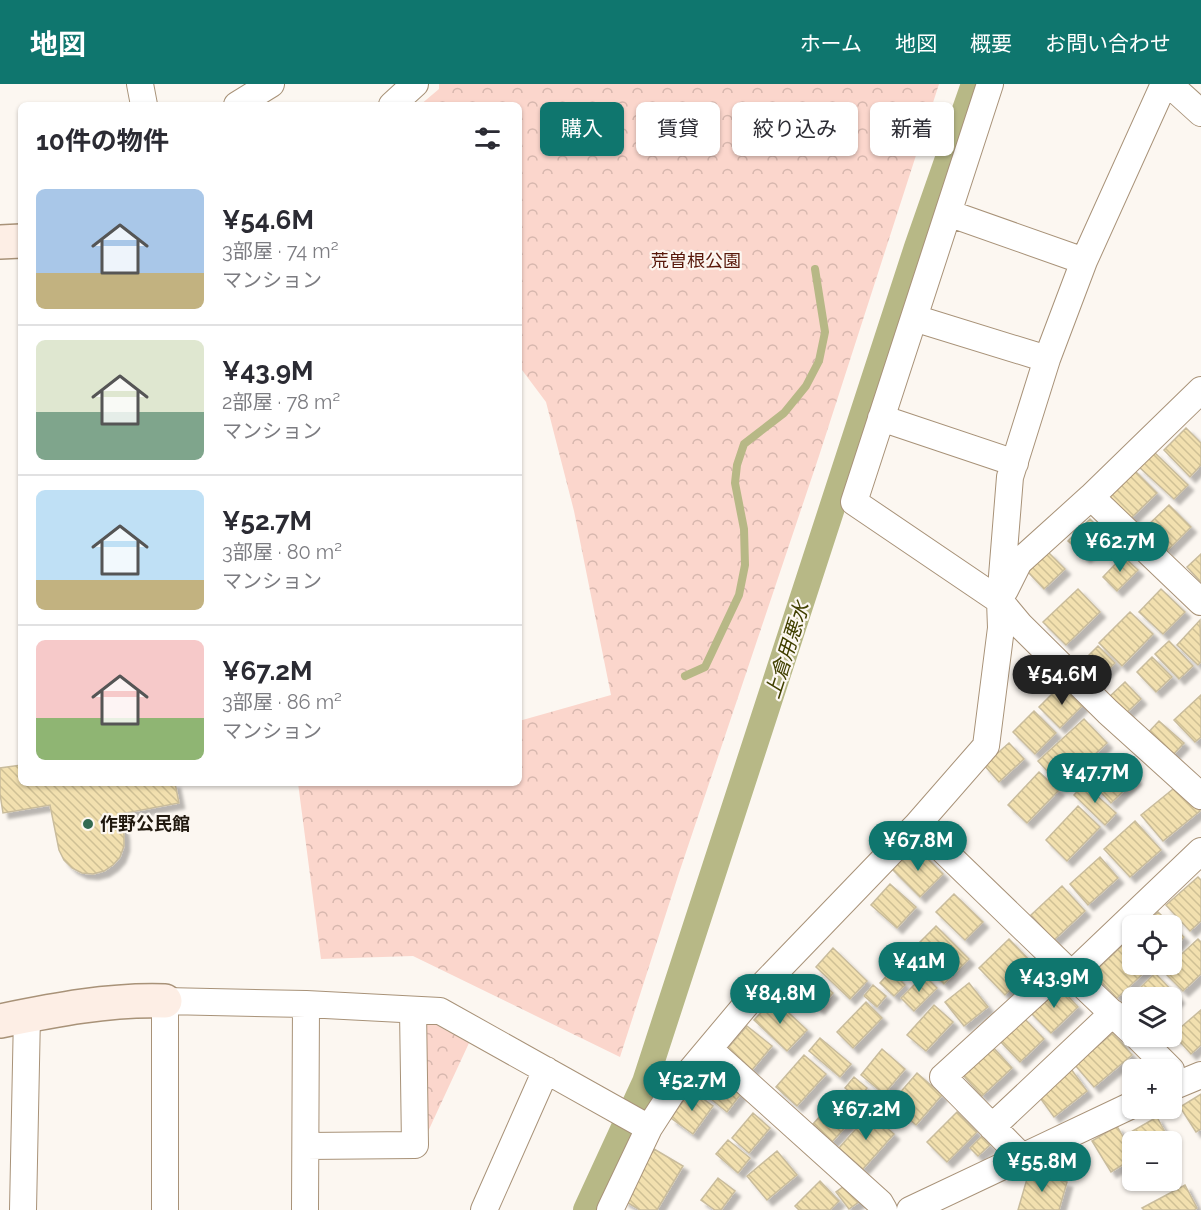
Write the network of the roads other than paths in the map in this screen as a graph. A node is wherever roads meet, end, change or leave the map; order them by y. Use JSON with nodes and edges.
{"nodes":[{"id":1,"x":140,"y":84,"type":"edge"},
{"id":2,"x":271,"y":84,"type":"edge"},
{"id":3,"x":415,"y":84,"type":"edge"},
{"id":4,"x":990,"y":84,"type":"edge"},
{"id":5,"x":1167,"y":84,"type":"edge"},
{"id":6,"x":143,"y":102,"type":"edge"},
{"id":7,"x":242,"y":102,"type":"edge"},
{"id":8,"x":395,"y":102,"type":"edge"},
{"id":9,"x":1201,"y":113,"type":"edge"},
{"id":10,"x":948,"y":213,"type":"junction"},
{"id":11,"x":18,"y":241,"type":"edge"},
{"id":12,"x":0,"y":242,"type":"edge"},
{"id":13,"x":1084,"y":261,"type":"junction"},
{"id":14,"x":914,"y":318,"type":"junction"},
{"id":15,"x":1047,"y":359,"type":"junction"},
{"id":16,"x":1198,"y":400,"type":"edge"},
{"id":17,"x":881,"y":418,"type":"junction"},
{"id":18,"x":1015,"y":463,"type":"junction"},
{"id":19,"x":1091,"y":497,"type":"junction"},
{"id":20,"x":1000,"y":601,"type":"junction"},
{"id":21,"x":1201,"y":602,"type":"edge"},
{"id":22,"x":1201,"y":796,"type":"edge"},
{"id":23,"x":917,"y":825,"type":"junction"},
{"id":24,"x":1201,"y":851,"type":"edge"},
{"id":25,"x":1068,"y":971,"type":"junction"},
{"id":26,"x":165,"y":1001,"type":"junction"},
{"id":27,"x":306,"y":1004,"type":"junction"},
{"id":28,"x":413,"y":1010,"type":"junction"},
{"id":29,"x":1113,"y":1013,"type":"junction"},
{"id":30,"x":14,"y":1018,"type":"edge"},
{"id":31,"x":1122,"y":1022,"type":"edge"},
{"id":32,"x":1149,"y":1047,"type":"edge"},
{"id":33,"x":709,"y":1049,"type":"junction"},
{"id":34,"x":1161,"y":1059,"type":"edge"},
{"id":35,"x":546,"y":1070,"type":"junction"},
{"id":36,"x":1122,"y":1110,"type":"edge"},
{"id":37,"x":992,"y":1127,"type":"junction"},
{"id":38,"x":649,"y":1128,"type":"junction"},
{"id":39,"x":306,"y":1146,"type":"junction"},
{"id":40,"x":1022,"y":1157,"type":"junction"},
{"id":41,"x":24,"y":1210,"type":"edge"},
{"id":42,"x":165,"y":1210,"type":"edge"},
{"id":43,"x":305,"y":1210,"type":"edge"},
{"id":44,"x":484,"y":1210,"type":"edge"},
{"id":45,"x":610,"y":1210,"type":"edge"},
{"id":46,"x":884,"y":1210,"type":"edge"},
{"id":47,"x":910,"y":1210,"type":"edge"}],
"edges":[{"from":1,"to":6,"type":"street"},
{"from":2,"to":7,"type":"street"},
{"from":3,"to":8,"type":"street"},
{"from":4,"to":10,"type":"street"},
{"from":5,"to":9,"type":"street"},
{"from":5,"to":13,"type":"street"},
{"from":10,"to":13,"type":"street"},
{"from":10,"to":14,"type":"street"},
{"from":11,"to":12,"type":"street"},
{"from":13,"to":15,"type":"street"},
{"from":14,"to":15,"type":"street"},
{"from":14,"to":17,"type":"street"},
{"from":15,"to":18,"type":"street"},
{"from":16,"to":19,"type":"street"},
{"from":17,"to":18,"type":"street"},
{"from":17,"to":20,"type":"street"},
{"from":18,"to":20,"type":"street"},
{"from":19,"to":20,"type":"street"},
{"from":19,"to":21,"type":"street"},
{"from":20,"to":22,"type":"street"},
{"from":20,"to":23,"type":"street"},
{"from":23,"to":25,"type":"street"},
{"from":23,"to":33,"type":"street"},
{"from":24,"to":25,"type":"street"},
{"from":25,"to":29,"type":"street"},
{"from":25,"to":37,"type":"street"},
{"from":26,"to":27,"type":"street"},
{"from":26,"to":30,"type":"street"},
{"from":26,"to":42,"type":"street"},
{"from":27,"to":28,"type":"street"},
{"from":27,"to":39,"type":"street"},
{"from":28,"to":35,"type":"street"},
{"from":28,"to":39,"type":"street"},
{"from":29,"to":31,"type":"street"},
{"from":29,"to":37,"type":"street"},
{"from":30,"to":41,"type":"street"},
{"from":32,"to":34,"type":"street"},
{"from":33,"to":38,"type":"street"},
{"from":33,"to":46,"type":"street"},
{"from":35,"to":38,"type":"street"},
{"from":35,"to":44,"type":"street"},
{"from":36,"to":40,"type":"street"},
{"from":37,"to":40,"type":"street"},
{"from":38,"to":45,"type":"street"},
{"from":39,"to":43,"type":"street"},
{"from":40,"to":47,"type":"street"}]}
